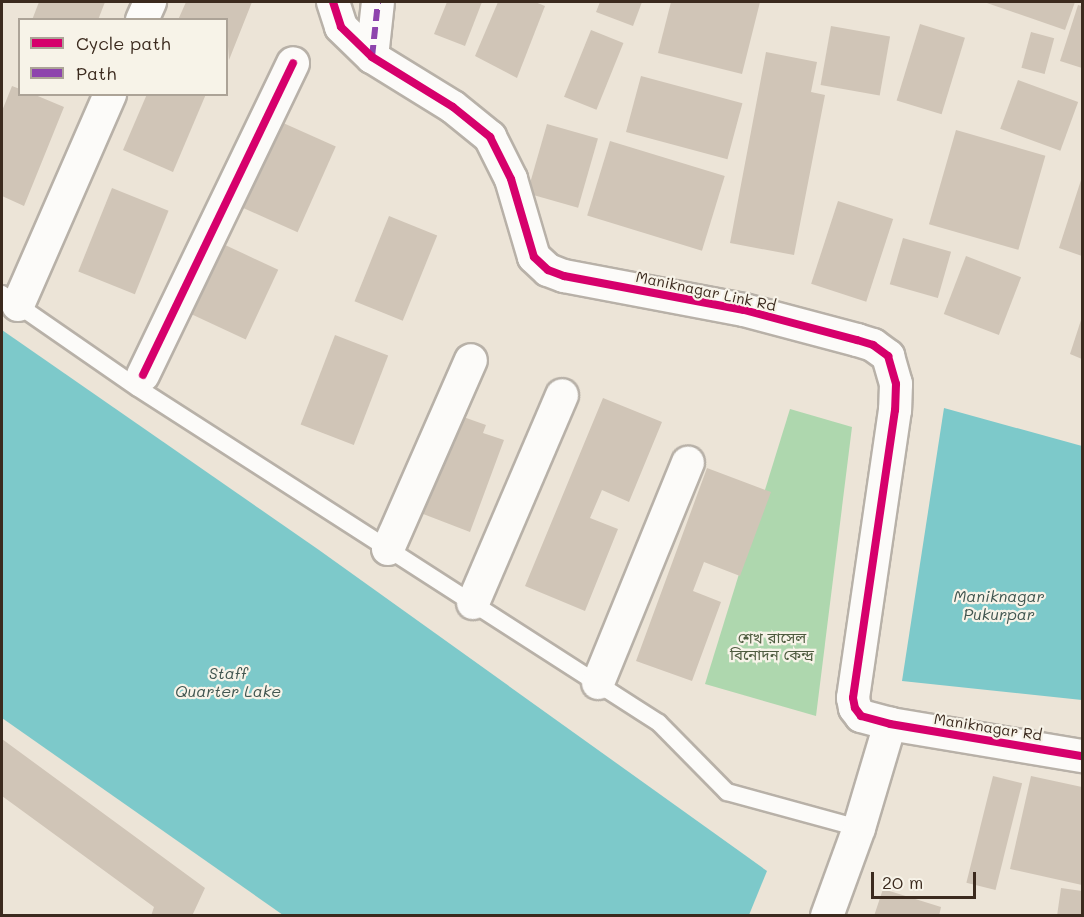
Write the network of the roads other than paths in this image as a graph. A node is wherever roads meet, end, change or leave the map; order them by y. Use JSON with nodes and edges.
{"nodes":[{"id":1,"x":150,"y":2,"type":"edge"},
{"id":2,"x":333,"y":2,"type":"edge"},
{"id":3,"x":378,"y":2,"type":"edge"},
{"id":4,"x":143,"y":18,"type":"edge"},
{"id":5,"x":372,"y":57,"type":"junction"},
{"id":6,"x":293,"y":63,"type":"dead end"},
{"id":7,"x":109,"y":96,"type":"edge"},
{"id":8,"x":10,"y":300,"type":"edge"},
{"id":9,"x":471,"y":360,"type":"dead end"},
{"id":10,"x":143,"y":375,"type":"dead end"},
{"id":11,"x":562,"y":395,"type":"dead end"},
{"id":12,"x":688,"y":463,"type":"dead end"},
{"id":13,"x":388,"y":549,"type":"junction"},
{"id":14,"x":473,"y":603,"type":"junction"},
{"id":15,"x":598,"y":683,"type":"junction"},
{"id":16,"x":890,"y":724,"type":"junction"},
{"id":17,"x":1083,"y":756,"type":"edge"},
{"id":18,"x":859,"y":828,"type":"junction"},
{"id":19,"x":827,"y":915,"type":"edge"}],
"edges":[{"from":1,"to":4,"type":"street"},
{"from":2,"to":5,"type":"street","name":"Maniknagar Link Rd"},
{"from":3,"to":5,"type":"street"},
{"from":5,"to":16,"type":"street","name":"Maniknagar Link Rd"},
{"from":6,"to":10,"type":"street"},
{"from":7,"to":8,"type":"street"},
{"from":8,"to":13,"type":"lane"},
{"from":9,"to":13,"type":"street"},
{"from":11,"to":14,"type":"street"},
{"from":12,"to":15,"type":"street"},
{"from":13,"to":14,"type":"lane"},
{"from":14,"to":15,"type":"lane"},
{"from":15,"to":18,"type":"lane"},
{"from":16,"to":17,"type":"street","name":"Maniknagar Rd"},
{"from":16,"to":18,"type":"street"},
{"from":18,"to":19,"type":"street"}]}
